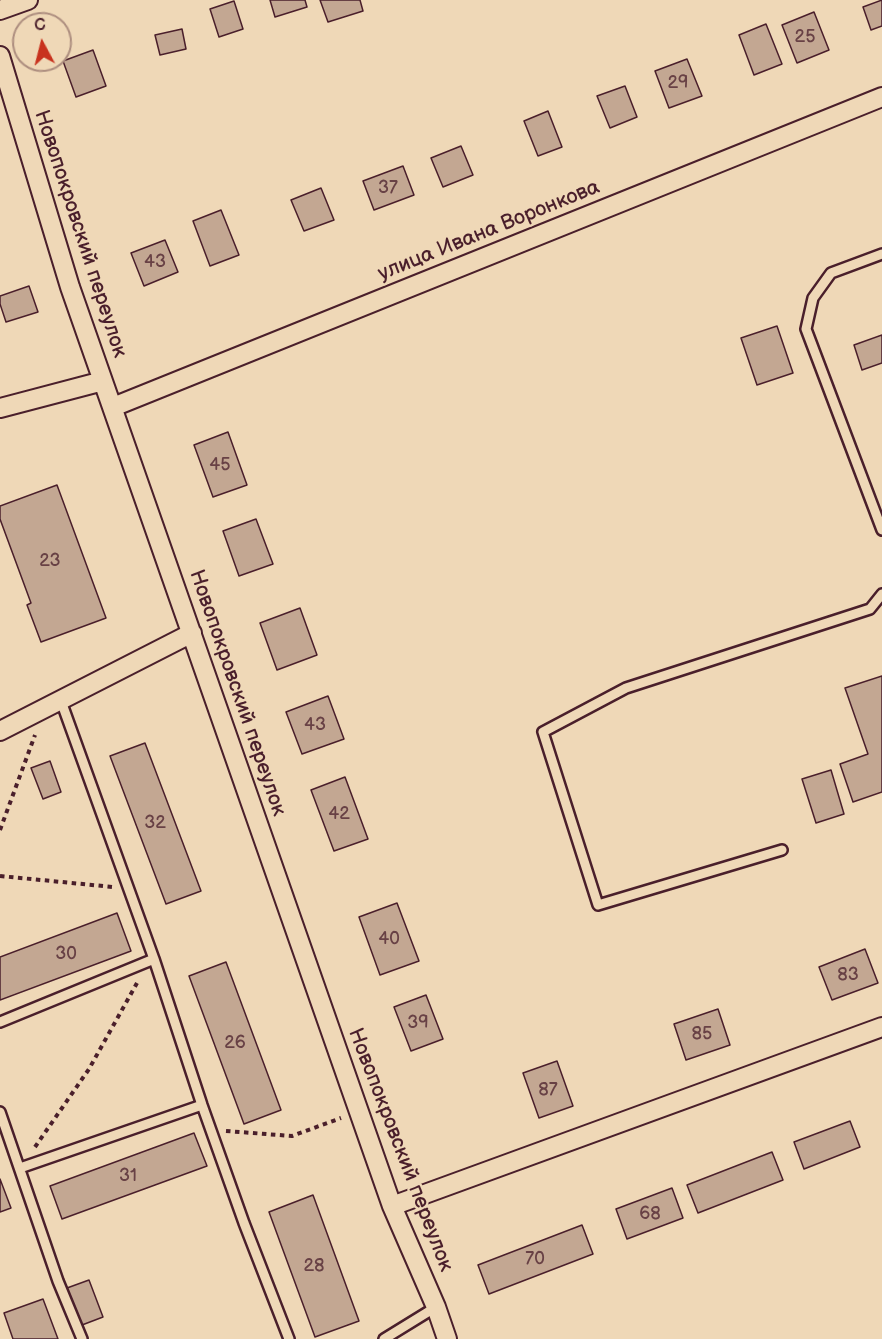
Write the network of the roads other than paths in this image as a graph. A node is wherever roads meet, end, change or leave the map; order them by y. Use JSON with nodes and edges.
{"nodes":[{"id":1,"x":28,"y":0,"type":"edge"},
{"id":2,"x":0,"y":9,"type":"edge"},
{"id":3,"x":0,"y":56,"type":"edge"},
{"id":4,"x":882,"y":97,"type":"edge"},
{"id":5,"x":882,"y":254,"type":"edge"},
{"id":6,"x":103,"y":381,"type":"junction"},
{"id":7,"x":113,"y":406,"type":"junction"},
{"id":8,"x":0,"y":408,"type":"edge"},
{"id":9,"x":882,"y":530,"type":"edge"},
{"id":10,"x":882,"y":594,"type":"edge"},
{"id":11,"x":192,"y":633,"type":"junction"},
{"id":12,"x":53,"y":705,"type":"junction"},
{"id":13,"x":0,"y":731,"type":"edge"},
{"id":14,"x":782,"y":850,"type":"dead end"},
{"id":15,"x":152,"y":960,"type":"junction"},
{"id":16,"x":0,"y":1022,"type":"edge"},
{"id":17,"x":882,"y":1027,"type":"edge"},
{"id":18,"x":202,"y":1105,"type":"junction"},
{"id":19,"x":0,"y":1112,"type":"edge"},
{"id":20,"x":20,"y":1168,"type":"junction"},
{"id":21,"x":392,"y":1206,"type":"junction"},
{"id":22,"x":436,"y":1307,"type":"junction"},
{"id":23,"x":82,"y":1339,"type":"edge"},
{"id":24,"x":289,"y":1339,"type":"edge"},
{"id":25,"x":384,"y":1339,"type":"edge"},
{"id":26,"x":447,"y":1339,"type":"edge"}],
"edges":[{"from":1,"to":2,"type":"street"},
{"from":3,"to":6,"type":"street","name":"Новопокровский переулок"},
{"from":4,"to":7,"type":"street","name":"улица Ивана Воронкова"},
{"from":5,"to":9,"type":"lane"},
{"from":6,"to":7,"type":"street","name":"Новопокровский переулок"},
{"from":6,"to":8,"type":"street"},
{"from":7,"to":11,"type":"street","name":"Новопокровский переулок"},
{"from":10,"to":14,"type":"lane"},
{"from":11,"to":12,"type":"street"},
{"from":11,"to":21,"type":"street","name":"Новопокровский переулок"},
{"from":12,"to":13,"type":"street"},
{"from":12,"to":15,"type":"lane"},
{"from":15,"to":16,"type":"lane"},
{"from":15,"to":18,"type":"lane"},
{"from":17,"to":21,"type":"street"},
{"from":18,"to":20,"type":"lane"},
{"from":18,"to":24,"type":"lane"},
{"from":19,"to":20,"type":"lane"},
{"from":20,"to":23,"type":"lane"},
{"from":21,"to":22,"type":"street","name":"Новопокровский переулок"},
{"from":22,"to":25,"type":"lane"},
{"from":22,"to":26,"type":"street","name":"Новопокровский переулок"}]}
